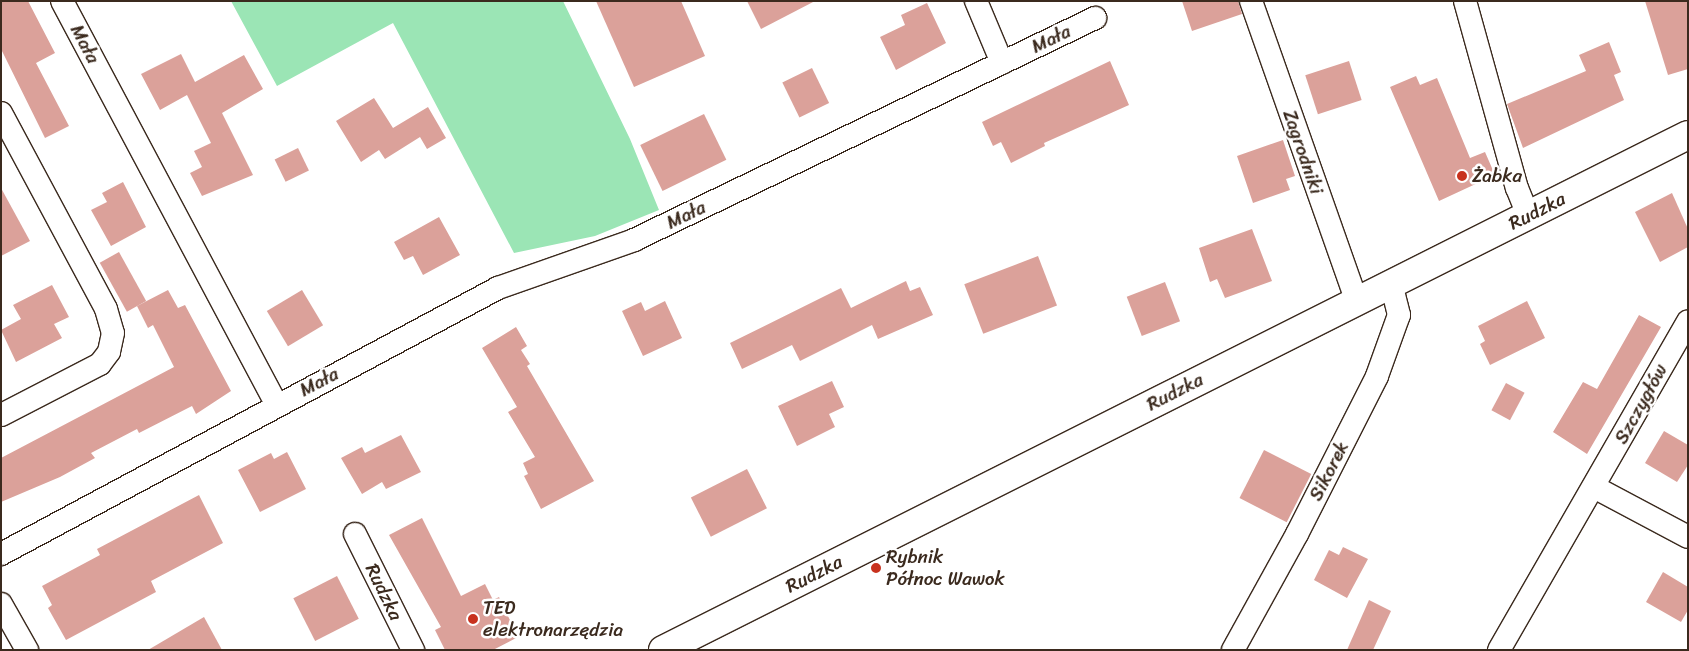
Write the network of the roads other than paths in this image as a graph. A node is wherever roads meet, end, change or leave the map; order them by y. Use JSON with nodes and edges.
{"nodes":[{"id":1,"x":62,"y":1,"type":"edge"},
{"id":2,"x":976,"y":1,"type":"edge"},
{"id":3,"x":1251,"y":1,"type":"edge"},
{"id":4,"x":1465,"y":1,"type":"edge"},
{"id":5,"x":1095,"y":18,"type":"dead end"},
{"id":6,"x":1002,"y":63,"type":"junction"},
{"id":7,"x":1,"y":113,"type":"edge"},
{"id":8,"x":1688,"y":135,"type":"edge"},
{"id":9,"x":1528,"y":215,"type":"junction"},
{"id":10,"x":1391,"y":284,"type":"junction"},
{"id":11,"x":1357,"y":302,"type":"junction"},
{"id":12,"x":1688,"y":321,"type":"edge"},
{"id":13,"x":276,"y":405,"type":"junction"},
{"id":14,"x":1,"y":415,"type":"edge"},
{"id":15,"x":1594,"y":487,"type":"junction"},
{"id":16,"x":355,"y":534,"type":"dead end"},
{"id":17,"x":1688,"y":537,"type":"edge"},
{"id":18,"x":1,"y":554,"type":"edge"},
{"id":19,"x":1,"y":604,"type":"edge"},
{"id":20,"x":27,"y":650,"type":"edge"},
{"id":21,"x":413,"y":650,"type":"edge"},
{"id":22,"x":663,"y":650,"type":"edge"},
{"id":23,"x":1233,"y":650,"type":"edge"},
{"id":24,"x":1499,"y":650,"type":"edge"}],
"edges":[{"from":1,"to":13,"type":"street","name":"Mała"},
{"from":2,"to":6,"type":"street"},
{"from":3,"to":11,"type":"street","name":"Zagrodniki"},
{"from":4,"to":9,"type":"street"},
{"from":5,"to":6,"type":"street","name":"Mała"},
{"from":6,"to":13,"type":"street","name":"Mała"},
{"from":7,"to":14,"type":"street"},
{"from":8,"to":9,"type":"main road","name":"Rudzka"},
{"from":9,"to":10,"type":"main road","name":"Rudzka"},
{"from":10,"to":11,"type":"main road","name":"Rudzka"},
{"from":10,"to":23,"type":"street","name":"Sikorek"},
{"from":11,"to":22,"type":"main road","name":"Rudzka"},
{"from":12,"to":15,"type":"street","name":"Szczygłów"},
{"from":13,"to":18,"type":"street","name":"Mała"},
{"from":15,"to":17,"type":"street"},
{"from":15,"to":24,"type":"street","name":"Szczygłów"},
{"from":16,"to":21,"type":"street","name":"Rudzka"},
{"from":19,"to":20,"type":"street"}]}
